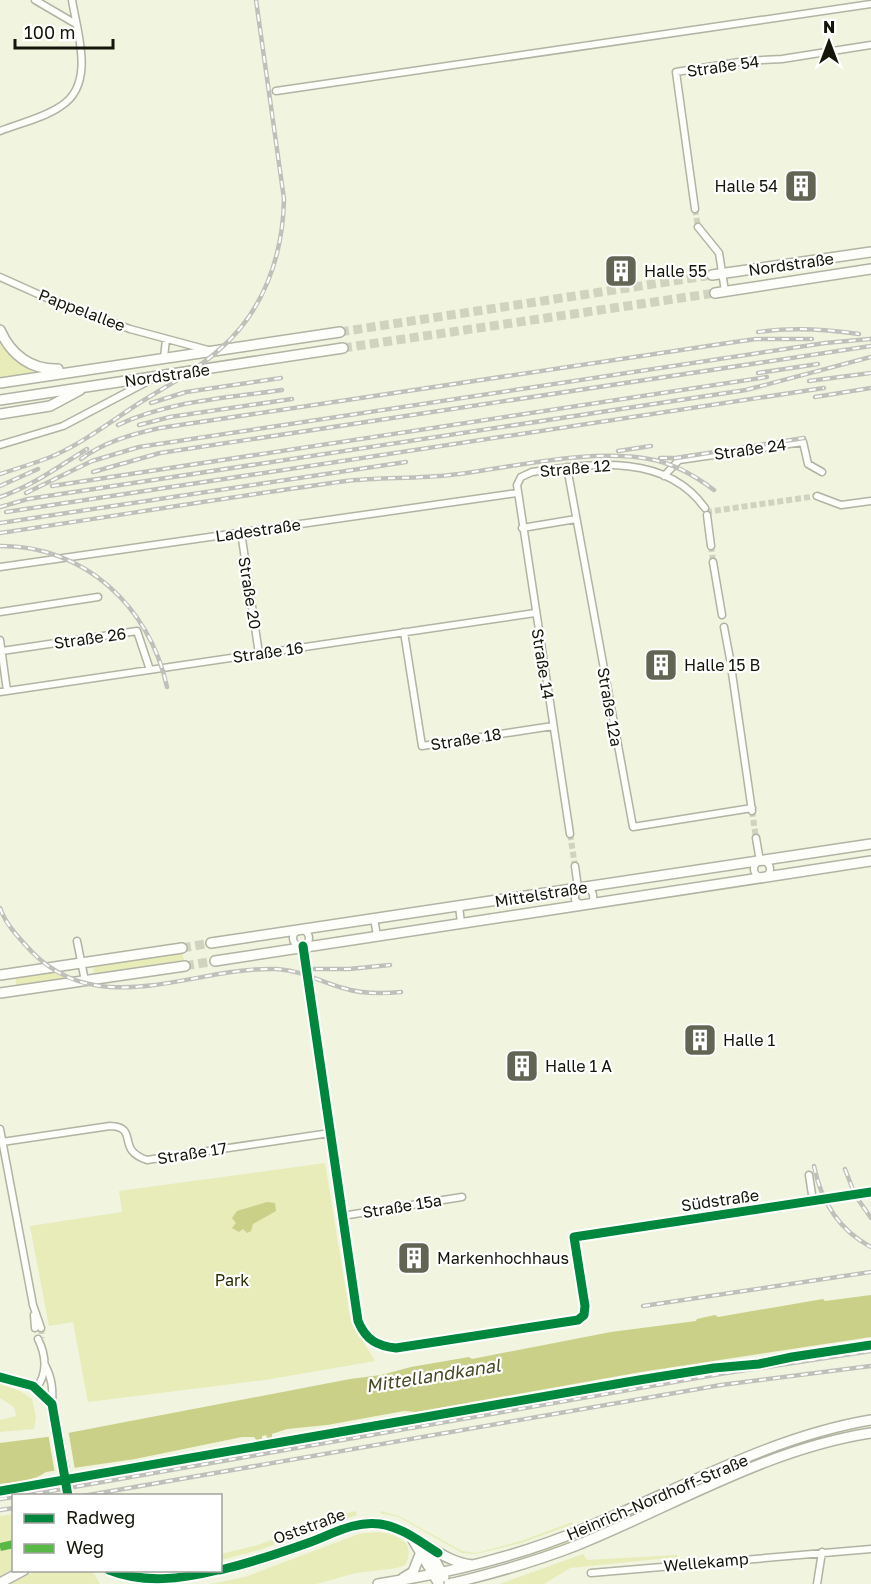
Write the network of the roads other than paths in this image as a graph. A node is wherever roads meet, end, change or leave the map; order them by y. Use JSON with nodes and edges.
{"nodes":[{"id":1,"x":35,"y":0,"type":"edge"},
{"id":2,"x":72,"y":0,"type":"edge"},
{"id":3,"x":871,"y":4,"type":"edge"},
{"id":4,"x":76,"y":24,"type":"junction"},
{"id":5,"x":871,"y":45,"type":"edge"},
{"id":6,"x":276,"y":91,"type":"dead end"},
{"id":7,"x":0,"y":131,"type":"edge"},
{"id":8,"x":695,"y":209,"type":"tunnel mouth"},
{"id":9,"x":698,"y":227,"type":"tunnel mouth"},
{"id":10,"x":871,"y":252,"type":"edge"},
{"id":11,"x":856,"y":254,"type":"junction"},
{"id":12,"x":871,"y":269,"type":"edge"},
{"id":13,"x":859,"y":271,"type":"junction"},
{"id":14,"x":722,"y":274,"type":"junction"},
{"id":15,"x":712,"y":275,"type":"tunnel mouth"},
{"id":16,"x":0,"y":277,"type":"edge"},
{"id":17,"x":725,"y":291,"type":"junction"},
{"id":18,"x":715,"y":293,"type":"tunnel mouth"},
{"id":19,"x":0,"y":330,"type":"edge"},
{"id":20,"x":166,"y":339,"type":"junction"},
{"id":21,"x":212,"y":351,"type":"junction"},
{"id":22,"x":164,"y":358,"type":"junction"},
{"id":23,"x":96,"y":368,"type":"junction"},
{"id":24,"x":158,"y":376,"type":"junction"},
{"id":25,"x":0,"y":383,"type":"edge"},
{"id":26,"x":84,"y":387,"type":"junction"},
{"id":27,"x":0,"y":400,"type":"edge"},
{"id":28,"x":0,"y":414,"type":"edge"},
{"id":29,"x":0,"y":445,"type":"edge"},
{"id":30,"x":567,"y":467,"type":"junction"},
{"id":31,"x":822,"y":471,"type":"dead end"},
{"id":32,"x":664,"y":476,"type":"junction"},
{"id":33,"x":517,"y":493,"type":"junction"},
{"id":34,"x":817,"y":496,"type":"tunnel mouth"},
{"id":35,"x":871,"y":501,"type":"edge"},
{"id":36,"x":576,"y":519,"type":"junction"},
{"id":37,"x":522,"y":528,"type":"junction"},
{"id":38,"x":241,"y":532,"type":"junction"},
{"id":39,"x":711,"y":546,"type":"tunnel mouth"},
{"id":40,"x":713,"y":562,"type":"tunnel mouth"},
{"id":41,"x":0,"y":567,"type":"edge"},
{"id":42,"x":98,"y":597,"type":"dead end"},
{"id":43,"x":0,"y":612,"type":"edge"},
{"id":44,"x":536,"y":613,"type":"junction"},
{"id":45,"x":722,"y":615,"type":"dead end"},
{"id":46,"x":724,"y":627,"type":"dead end"},
{"id":47,"x":404,"y":632,"type":"junction"},
{"id":48,"x":0,"y":640,"type":"edge"},
{"id":49,"x":2,"y":651,"type":"junction"},
{"id":50,"x":259,"y":654,"type":"junction"},
{"id":51,"x":730,"y":659,"type":"tunnel mouth"},
{"id":52,"x":150,"y":670,"type":"junction"},
{"id":53,"x":732,"y":673,"type":"tunnel mouth"},
{"id":54,"x":4,"y":692,"type":"edge"},
{"id":55,"x":553,"y":726,"type":"junction"},
{"id":56,"x":570,"y":834,"type":"tunnel mouth"},
{"id":57,"x":756,"y":838,"type":"tunnel mouth"},
{"id":58,"x":871,"y":844,"type":"edge"},
{"id":59,"x":760,"y":861,"type":"junction"},
{"id":60,"x":871,"y":861,"type":"edge"},
{"id":61,"x":575,"y":866,"type":"tunnel mouth"},
{"id":62,"x":763,"y":878,"type":"junction"},
{"id":63,"x":583,"y":888,"type":"junction"},
{"id":64,"x":585,"y":904,"type":"junction"},
{"id":65,"x":459,"y":906,"type":"junction"},
{"id":66,"x":374,"y":919,"type":"junction"},
{"id":67,"x":461,"y":923,"type":"junction"},
{"id":68,"x":299,"y":930,"type":"junction"},
{"id":69,"x":377,"y":935,"type":"junction"},
{"id":70,"x":77,"y":940,"type":"dead end"},
{"id":71,"x":211,"y":943,"type":"tunnel mouth"},
{"id":72,"x":303,"y":946,"type":"junction"},
{"id":73,"x":182,"y":948,"type":"tunnel mouth"},
{"id":74,"x":215,"y":961,"type":"tunnel mouth"},
{"id":75,"x":83,"y":963,"type":"junction"},
{"id":76,"x":185,"y":966,"type":"tunnel mouth"},
{"id":77,"x":0,"y":975,"type":"edge"},
{"id":78,"x":86,"y":981,"type":"junction"},
{"id":79,"x":0,"y":993,"type":"edge"},
{"id":80,"x":0,"y":1129,"type":"edge"},
{"id":81,"x":330,"y":1133,"type":"junction"},
{"id":82,"x":2,"y":1142,"type":"junction"},
{"id":83,"x":809,"y":1175,"type":"dead end"},
{"id":84,"x":871,"y":1192,"type":"edge"},
{"id":85,"x":462,"y":1197,"type":"dead end"},
{"id":86,"x":813,"y":1201,"type":"junction"},
{"id":87,"x":342,"y":1216,"type":"junction"},
{"id":88,"x":38,"y":1328,"type":"tunnel mouth"},
{"id":89,"x":40,"y":1341,"type":"tunnel mouth"},
{"id":90,"x":44,"y":1365,"type":"junction"},
{"id":91,"x":0,"y":1377,"type":"edge"},
{"id":92,"x":36,"y":1388,"type":"junction"},
{"id":93,"x":51,"y":1404,"type":"junction"},
{"id":94,"x":871,"y":1420,"type":"edge"},
{"id":95,"x":871,"y":1433,"type":"edge"},
{"id":96,"x":68,"y":1494,"type":"edge"},
{"id":97,"x":424,"y":1549,"type":"junction"},
{"id":98,"x":871,"y":1549,"type":"edge"},
{"id":99,"x":822,"y":1552,"type":"junction"},
{"id":100,"x":477,"y":1565,"type":"junction"},
{"id":101,"x":222,"y":1569,"type":"edge"},
{"id":102,"x":20,"y":1572,"type":"edge"},
{"id":103,"x":114,"y":1572,"type":"edge"},
{"id":104,"x":212,"y":1572,"type":"edge"},
{"id":105,"x":591,"y":1573,"type":"dead end"},
{"id":106,"x":483,"y":1576,"type":"junction"},
{"id":107,"x":438,"y":1577,"type":"edge"},
{"id":108,"x":398,"y":1581,"type":"junction"},
{"id":109,"x":0,"y":1583,"type":"edge"},
{"id":110,"x":378,"y":1584,"type":"edge"},
{"id":111,"x":448,"y":1584,"type":"edge"},
{"id":112,"x":475,"y":1584,"type":"edge"},
{"id":113,"x":817,"y":1584,"type":"edge"}],
"edges":[{"from":1,"to":4,"type":"street"},
{"from":2,"to":4,"type":"street"},
{"from":3,"to":6,"type":"street"},
{"from":4,"to":7,"type":"street"},
{"from":5,"to":8,"type":"street","name":"Straße 54"},
{"from":9,"to":14,"type":"street"},
{"from":10,"to":11,"type":"street","name":"Nordstraße"},
{"from":11,"to":13,"type":"street"},
{"from":11,"to":14,"type":"street","name":"Nordstraße"},
{"from":12,"to":13,"type":"street","name":"Nordstraße"},
{"from":13,"to":17,"type":"street","name":"Nordstraße"},
{"from":14,"to":15,"type":"street","name":"Nordstraße"},
{"from":14,"to":17,"type":"street"},
{"from":16,"to":20,"type":"street","name":"Pappelallee"},
{"from":17,"to":18,"type":"street","name":"Nordstraße"},
{"from":19,"to":23,"type":"street"},
{"from":20,"to":21,"type":"street","name":"Pappelallee"},
{"from":20,"to":22,"type":"street"},
{"from":21,"to":22,"type":"street","name":"Nordstraße"},
{"from":21,"to":24,"type":"street","name":"Nordstraße"},
{"from":22,"to":23,"type":"street","name":"Nordstraße"},
{"from":23,"to":25,"type":"street","name":"Nordstraße"},
{"from":24,"to":26,"type":"street","name":"Nordstraße"},
{"from":24,"to":29,"type":"street"},
{"from":26,"to":27,"type":"street","name":"Nordstraße"},
{"from":26,"to":28,"type":"street"},
{"from":30,"to":32,"type":"street","name":"Straße 12"},
{"from":30,"to":33,"type":"street","name":"Straße 12"},
{"from":30,"to":36,"type":"street","name":"Straße 12a"},
{"from":31,"to":32,"type":"street","name":"Straße 24"},
{"from":32,"to":39,"type":"street","name":"Straße 12"},
{"from":33,"to":37,"type":"street","name":"Straße 14"},
{"from":33,"to":38,"type":"street","name":"Ladestraße"},
{"from":34,"to":35,"type":"street"},
{"from":36,"to":37,"type":"street"},
{"from":36,"to":53,"type":"street","name":"Straße 12a"},
{"from":37,"to":44,"type":"street","name":"Straße 14"},
{"from":38,"to":41,"type":"street","name":"Ladestraße"},
{"from":38,"to":50,"type":"street","name":"Straße 20"},
{"from":40,"to":45,"type":"street"},
{"from":42,"to":43,"type":"street"},
{"from":44,"to":47,"type":"street","name":"Straße 16"},
{"from":44,"to":55,"type":"street","name":"Straße 14"},
{"from":46,"to":51,"type":"street"},
{"from":47,"to":50,"type":"street","name":"Straße 16"},
{"from":47,"to":55,"type":"street","name":"Straße 18"},
{"from":48,"to":49,"type":"street"},
{"from":49,"to":52,"type":"street","name":"Straße 26"},
{"from":49,"to":54,"type":"street"},
{"from":50,"to":52,"type":"street","name":"Straße 16"},
{"from":52,"to":54,"type":"street","name":"Straße 16"},
{"from":55,"to":56,"type":"street","name":"Straße 14"},
{"from":57,"to":59,"type":"street"},
{"from":58,"to":59,"type":"street","name":"Mittelstraße"},
{"from":59,"to":62,"type":"street"},
{"from":59,"to":62,"type":"street"},
{"from":59,"to":63,"type":"street","name":"Mittelstraße"},
{"from":60,"to":62,"type":"street","name":"Mittelstraße"},
{"from":61,"to":63,"type":"street"},
{"from":62,"to":64,"type":"street","name":"Mittelstraße"},
{"from":63,"to":64,"type":"street"},
{"from":63,"to":64,"type":"street"},
{"from":63,"to":65,"type":"street","name":"Mittelstraße"},
{"from":64,"to":67,"type":"street","name":"Mittelstraße"},
{"from":65,"to":66,"type":"street","name":"Mittelstraße"},
{"from":65,"to":67,"type":"street"},
{"from":66,"to":68,"type":"street","name":"Mittelstraße"},
{"from":66,"to":69,"type":"street"},
{"from":67,"to":69,"type":"street","name":"Mittelstraße"},
{"from":68,"to":71,"type":"street","name":"Mittelstraße"},
{"from":68,"to":72,"type":"street"},
{"from":68,"to":72,"type":"street"},
{"from":69,"to":72,"type":"street","name":"Mittelstraße"},
{"from":70,"to":75,"type":"street"},
{"from":72,"to":74,"type":"street","name":"Mittelstraße"},
{"from":72,"to":81,"type":"street"},
{"from":73,"to":75,"type":"street"},
{"from":75,"to":77,"type":"street"},
{"from":75,"to":78,"type":"street"},
{"from":76,"to":78,"type":"street"},
{"from":78,"to":79,"type":"street"},
{"from":80,"to":82,"type":"street"},
{"from":81,"to":82,"type":"street","name":"Straße 17"},
{"from":81,"to":87,"type":"street"},
{"from":82,"to":88,"type":"street"},
{"from":83,"to":86,"type":"street"},
{"from":84,"to":86,"type":"street","name":"Südstraße"},
{"from":85,"to":87,"type":"street","name":"Straße 15a"},
{"from":86,"to":87,"type":"street","name":"Südstraße"},
{"from":89,"to":90,"type":"street"},
{"from":90,"to":92,"type":"street"},
{"from":90,"to":93,"type":"street"},
{"from":91,"to":92,"type":"street"},
{"from":92,"to":93,"type":"street"},
{"from":93,"to":96,"type":"street","bridge":true},
{"from":94,"to":100,"type":"street","name":"Heinrich-Nordhoff-Straße"},
{"from":95,"to":106,"type":"street","name":"Heinrich-Nordhoff-Straße"},
{"from":97,"to":100,"type":"street"},
{"from":97,"to":101,"type":"street","name":"Oststraße"},
{"from":97,"to":107,"type":"street"},
{"from":97,"to":108,"type":"street"},
{"from":98,"to":99,"type":"street","name":"Wellekamp"},
{"from":99,"to":105,"type":"street","name":"Wellekamp"},
{"from":99,"to":113,"type":"street"},
{"from":100,"to":107,"type":"street","name":"Heinrich-Nordhoff-Straße"},
{"from":102,"to":109,"type":"street"},
{"from":103,"to":104,"type":"street","name":"Oststraße"},
{"from":106,"to":111,"type":"street","name":"Heinrich-Nordhoff-Straße"},
{"from":106,"to":112,"type":"street","name":"Heinrich-Nordhoff-Straße"},
{"from":107,"to":108,"type":"street","name":"Heinrich-Nordhoff-Straße"},
{"from":107,"to":111,"type":"street","name":"Heinrich-Nordhoff-Straße"},
{"from":108,"to":110,"type":"street","name":"Heinrich-Nordhoff-Straße"}]}
